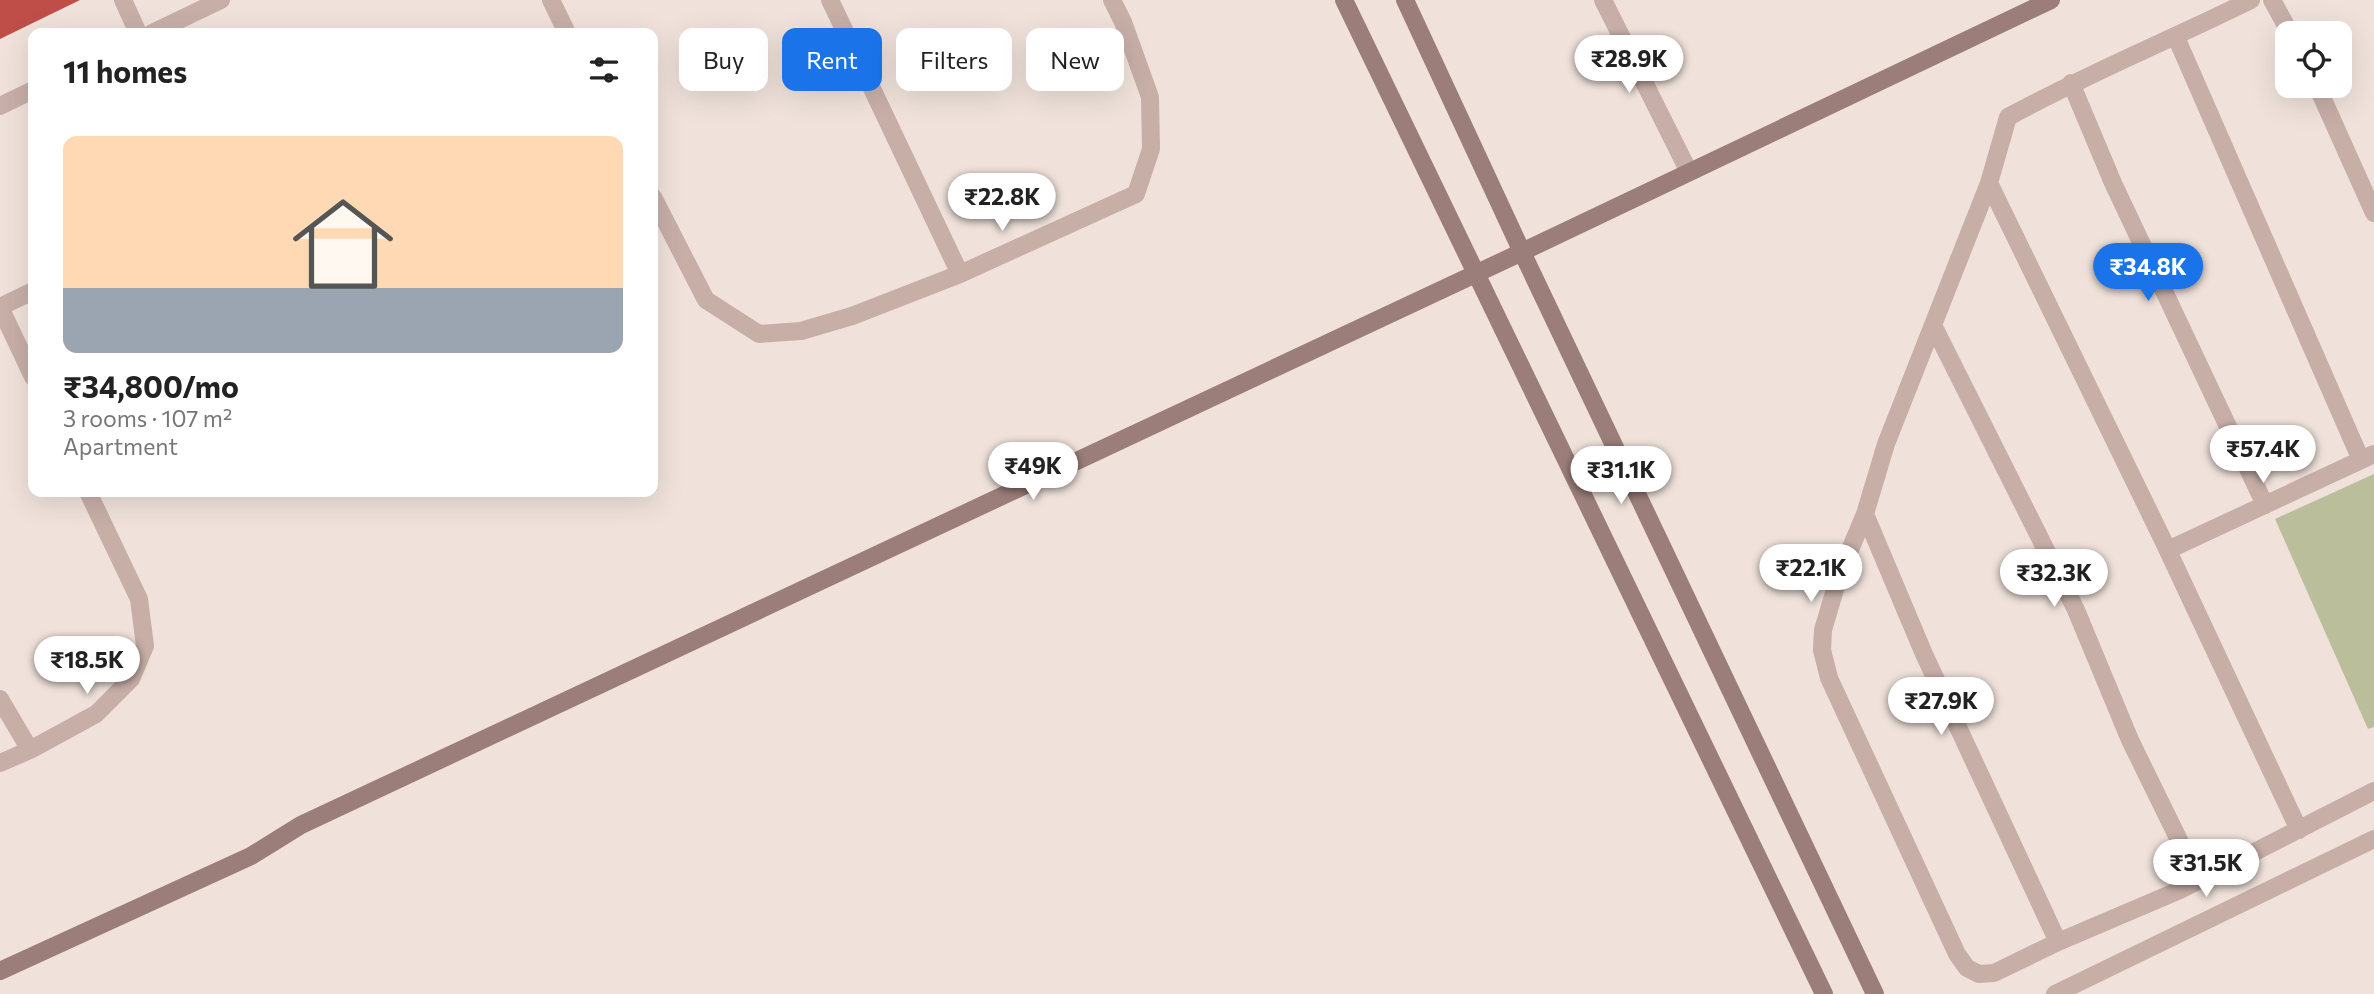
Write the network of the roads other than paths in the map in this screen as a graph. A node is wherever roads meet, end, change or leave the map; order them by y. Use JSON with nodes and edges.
{"nodes":[{"id":1,"x":122,"y":0,"type":"edge"},
{"id":2,"x":221,"y":0,"type":"edge"},
{"id":3,"x":551,"y":0,"type":"edge"},
{"id":4,"x":830,"y":0,"type":"edge"},
{"id":5,"x":1112,"y":0,"type":"edge"},
{"id":6,"x":1344,"y":0,"type":"edge"},
{"id":7,"x":1405,"y":0,"type":"edge"},
{"id":8,"x":1604,"y":0,"type":"edge"},
{"id":9,"x":2051,"y":0,"type":"edge"},
{"id":10,"x":2251,"y":0,"type":"edge"},
{"id":11,"x":2272,"y":0,"type":"edge"},
{"id":12,"x":2283,"y":21,"type":"edge"},
{"id":13,"x":136,"y":28,"type":"edge"},
{"id":14,"x":162,"y":28,"type":"edge"},
{"id":15,"x":565,"y":28,"type":"edge"},
{"id":16,"x":2176,"y":37,"type":"junction"},
{"id":17,"x":2071,"y":83,"type":"junction"},
{"id":18,"x":28,"y":92,"type":"edge"},
{"id":19,"x":2322,"y":98,"type":"edge"},
{"id":20,"x":0,"y":106,"type":"edge"},
{"id":21,"x":1689,"y":172,"type":"junction"},
{"id":22,"x":1989,"y":183,"type":"junction"},
{"id":23,"x":658,"y":207,"type":"edge"},
{"id":24,"x":2374,"y":212,"type":"edge"},
{"id":25,"x":1522,"y":252,"type":"junction"},
{"id":26,"x":1475,"y":272,"type":"junction"},
{"id":27,"x":960,"y":274,"type":"junction"},
{"id":28,"x":28,"y":293,"type":"edge"},
{"id":29,"x":0,"y":307,"type":"edge"},
{"id":30,"x":1933,"y":325,"type":"junction"},
{"id":31,"x":28,"y":366,"type":"edge"},
{"id":32,"x":2367,"y":457,"type":"edge"},
{"id":33,"x":90,"y":497,"type":"edge"},
{"id":34,"x":2265,"y":505,"type":"junction"},
{"id":35,"x":1865,"y":514,"type":"junction"},
{"id":36,"x":2168,"y":550,"type":"junction"},
{"id":37,"x":0,"y":699,"type":"edge"},
{"id":38,"x":30,"y":750,"type":"junction"},
{"id":39,"x":0,"y":763,"type":"edge"},
{"id":40,"x":2374,"y":791,"type":"edge"},
{"id":41,"x":2300,"y":830,"type":"junction"},
{"id":42,"x":2374,"y":839,"type":"edge"},
{"id":43,"x":2199,"y":881,"type":"junction"},
{"id":44,"x":2059,"y":942,"type":"junction"},
{"id":45,"x":0,"y":971,"type":"edge"},
{"id":46,"x":1824,"y":994,"type":"edge"},
{"id":47,"x":1875,"y":994,"type":"edge"},
{"id":48,"x":2055,"y":994,"type":"edge"}],
"edges":[{"from":1,"to":13,"type":"street"},
{"from":2,"to":14,"type":"street"},
{"from":3,"to":15,"type":"street"},
{"from":4,"to":27,"type":"street"},
{"from":5,"to":27,"type":"street"},
{"from":6,"to":26,"type":"main road"},
{"from":7,"to":25,"type":"main road"},
{"from":8,"to":21,"type":"street"},
{"from":9,"to":21,"type":"main road"},
{"from":10,"to":16,"type":"street"},
{"from":11,"to":12,"type":"street"},
{"from":16,"to":17,"type":"street"},
{"from":16,"to":32,"type":"street"},
{"from":17,"to":22,"type":"street"},
{"from":17,"to":34,"type":"street"},
{"from":18,"to":20,"type":"street"},
{"from":19,"to":24,"type":"street"},
{"from":21,"to":25,"type":"main road"},
{"from":22,"to":30,"type":"street"},
{"from":22,"to":36,"type":"street"},
{"from":23,"to":27,"type":"street"},
{"from":25,"to":26,"type":"main road"},
{"from":25,"to":47,"type":"main road"},
{"from":26,"to":45,"type":"main road"},
{"from":26,"to":46,"type":"main road"},
{"from":28,"to":29,"type":"street"},
{"from":29,"to":31,"type":"street"},
{"from":30,"to":35,"type":"street"},
{"from":30,"to":43,"type":"street"},
{"from":32,"to":34,"type":"street"},
{"from":33,"to":38,"type":"street"},
{"from":34,"to":36,"type":"street"},
{"from":35,"to":44,"type":"street"},
{"from":35,"to":44,"type":"street"},
{"from":36,"to":41,"type":"street"},
{"from":37,"to":38,"type":"street"},
{"from":38,"to":39,"type":"street"},
{"from":40,"to":41,"type":"street"},
{"from":41,"to":43,"type":"street"},
{"from":42,"to":48,"type":"street"},
{"from":43,"to":44,"type":"street"}]}
